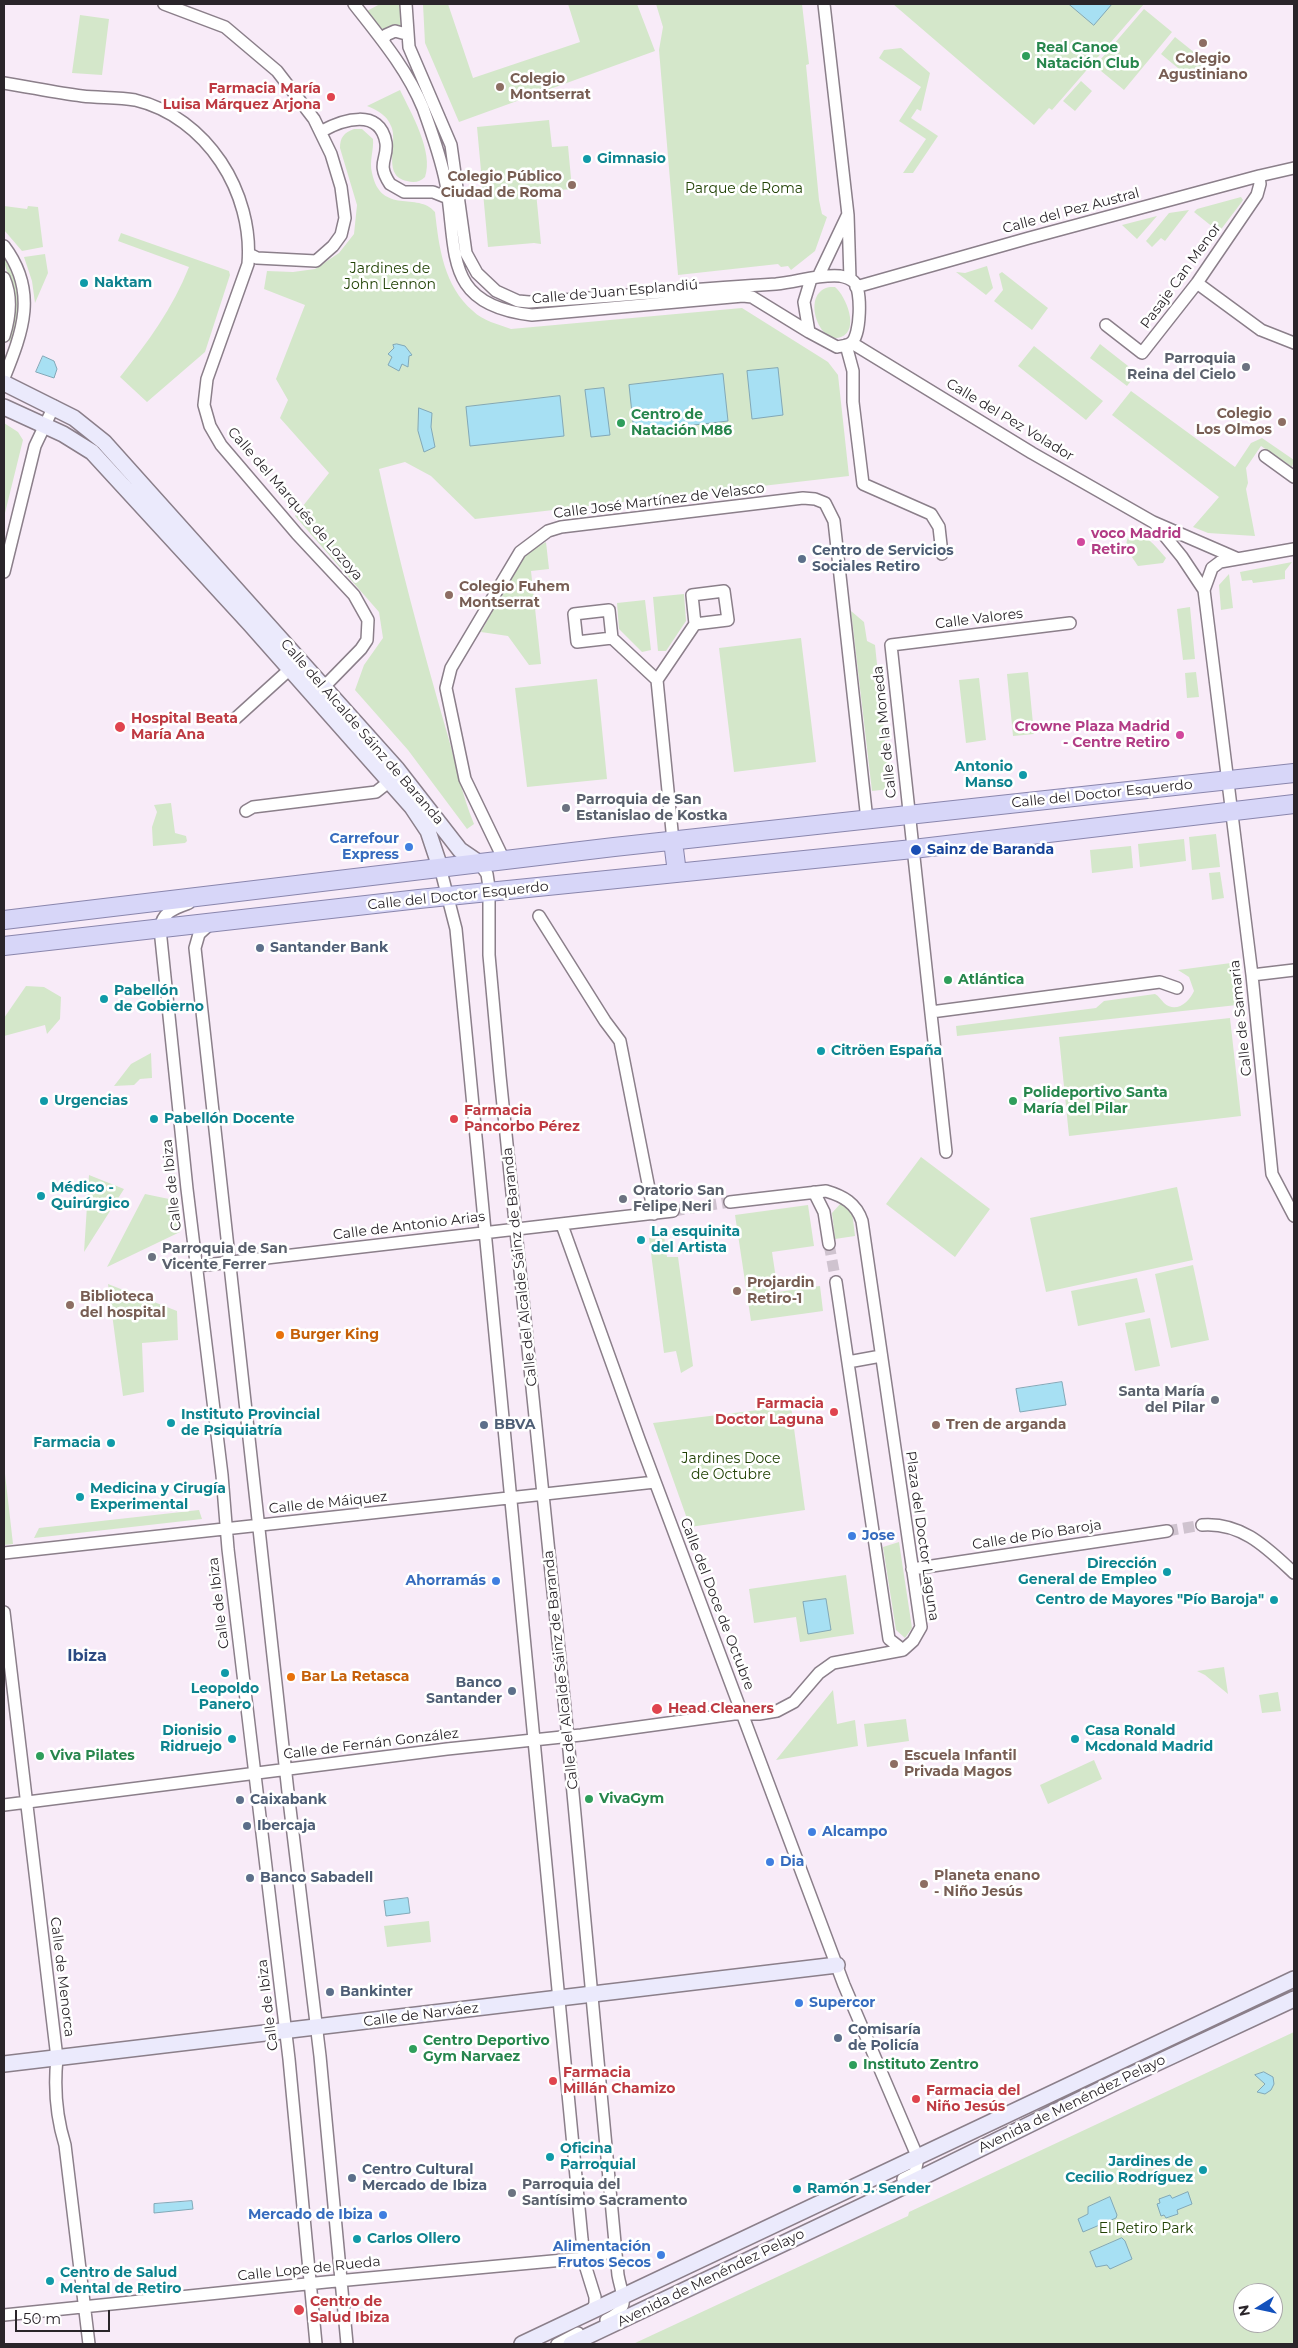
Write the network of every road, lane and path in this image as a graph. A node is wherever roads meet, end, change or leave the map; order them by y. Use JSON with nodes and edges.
{"nodes":[{"id":1,"x":164,"y":4,"type":"edge"},
{"id":2,"x":354,"y":4,"type":"edge"},
{"id":3,"x":406,"y":4,"type":"edge"},
{"id":4,"x":824,"y":4,"type":"edge"},
{"id":5,"x":406,"y":34,"type":"junction"},
{"id":6,"x":383,"y":41,"type":"junction"},
{"id":7,"x":4,"y":83,"type":"edge"},
{"id":8,"x":322,"y":131,"type":"junction"},
{"id":9,"x":1294,"y":168,"type":"edge"},
{"id":10,"x":456,"y":173,"type":"junction"},
{"id":11,"x":1259,"y":176,"type":"junction"},
{"id":12,"x":446,"y":184,"type":"junction"},
{"id":13,"x":433,"y":192,"type":"junction"},
{"id":14,"x":448,"y":198,"type":"junction"},
{"id":15,"x":848,"y":215,"type":"junction"},
{"id":16,"x":4,"y":246,"type":"edge"},
{"id":17,"x":249,"y":254,"type":"junction"},
{"id":18,"x":4,"y":278,"type":"edge"},
{"id":19,"x":815,"y":278,"type":"junction"},
{"id":20,"x":853,"y":283,"type":"junction"},
{"id":21,"x":1197,"y":283,"type":"junction"},
{"id":22,"x":1106,"y":325,"type":"dead end"},
{"id":23,"x":808,"y":332,"type":"junction"},
{"id":24,"x":4,"y":336,"type":"edge"},
{"id":25,"x":1294,"y":343,"type":"edge"},
{"id":26,"x":849,"y":344,"type":"junction"},
{"id":27,"x":9,"y":365,"type":"junction"},
{"id":28,"x":4,"y":378,"type":"edge"},
{"id":29,"x":4,"y":383,"type":"edge"},
{"id":30,"x":20,"y":390,"type":"junction"},
{"id":31,"x":54,"y":406,"type":"junction"},
{"id":32,"x":4,"y":407,"type":"edge"},
{"id":33,"x":44,"y":424,"type":"junction"},
{"id":34,"x":1265,"y":456,"type":"dead end"},
{"id":35,"x":1294,"y":477,"type":"edge"},
{"id":36,"x":1154,"y":522,"type":"junction"},
{"id":37,"x":1294,"y":549,"type":"edge"},
{"id":38,"x":942,"y":554,"type":"dead end"},
{"id":39,"x":1236,"y":558,"type":"junction"},
{"id":40,"x":4,"y":571,"type":"edge"},
{"id":41,"x":1204,"y":590,"type":"junction"},
{"id":42,"x":1070,"y":623,"type":"dead end"},
{"id":43,"x":695,"y":624,"type":"dead end"},
{"id":44,"x":612,"y":638,"type":"dead end"},
{"id":45,"x":891,"y":645,"type":"joint"},
{"id":46,"x":290,"y":669,"type":"junction"},
{"id":47,"x":657,"y":680,"type":"junction"},
{"id":48,"x":320,"y":693,"type":"junction"},
{"id":49,"x":236,"y":718,"type":"dead end"},
{"id":50,"x":1294,"y":773,"type":"edge"},
{"id":51,"x":1226,"y":780,"type":"junction"},
{"id":52,"x":390,"y":782,"type":"junction"},
{"id":53,"x":1294,"y":804,"type":"edge"},
{"id":54,"x":246,"y":811,"type":"dead end"},
{"id":55,"x":1230,"y":811,"type":"junction"},
{"id":56,"x":910,"y":815,"type":"junction"},
{"id":57,"x":867,"y":820,"type":"junction"},
{"id":58,"x":674,"y":840,"type":"junction"},
{"id":59,"x":913,"y":848,"type":"junction"},
{"id":60,"x":504,"y":860,"type":"junction"},
{"id":61,"x":479,"y":863,"type":"junction"},
{"id":62,"x":440,"y":867,"type":"junction"},
{"id":63,"x":677,"y":873,"type":"junction"},
{"id":64,"x":489,"y":892,"type":"junction"},
{"id":65,"x":217,"y":893,"type":"junction"},
{"id":66,"x":448,"y":896,"type":"junction"},
{"id":67,"x":539,"y":916,"type":"dead end"},
{"id":68,"x":4,"y":920,"type":"edge"},
{"id":69,"x":214,"y":922,"type":"junction"},
{"id":70,"x":160,"y":928,"type":"junction"},
{"id":71,"x":4,"y":946,"type":"edge"},
{"id":72,"x":1294,"y":970,"type":"edge"},
{"id":73,"x":1252,"y":975,"type":"junction"},
{"id":74,"x":1177,"y":988,"type":"dead end"},
{"id":75,"x":931,"y":1012,"type":"junction"},
{"id":76,"x":946,"y":1152,"type":"dead end"},
{"id":77,"x":814,"y":1192,"type":"junction"},
{"id":78,"x":730,"y":1202,"type":"tunnel mouth"},
{"id":79,"x":674,"y":1211,"type":"tunnel mouth"},
{"id":80,"x":654,"y":1214,"type":"junction"},
{"id":81,"x":1294,"y":1216,"type":"edge"},
{"id":82,"x":562,"y":1225,"type":"junction"},
{"id":83,"x":517,"y":1228,"type":"junction"},
{"id":84,"x":484,"y":1233,"type":"junction"},
{"id":85,"x":830,"y":1244,"type":"tunnel mouth"},
{"id":86,"x":229,"y":1262,"type":"junction"},
{"id":87,"x":197,"y":1266,"type":"junction"},
{"id":88,"x":836,"y":1282,"type":"tunnel mouth"},
{"id":89,"x":881,"y":1356,"type":"junction"},
{"id":90,"x":848,"y":1362,"type":"junction"},
{"id":91,"x":655,"y":1482,"type":"junction"},
{"id":92,"x":543,"y":1495,"type":"junction"},
{"id":93,"x":509,"y":1499,"type":"junction"},
{"id":94,"x":1202,"y":1525,"type":"tunnel mouth"},
{"id":95,"x":260,"y":1526,"type":"junction"},
{"id":96,"x":226,"y":1529,"type":"junction"},
{"id":97,"x":1166,"y":1531,"type":"tunnel mouth"},
{"id":98,"x":4,"y":1553,"type":"edge"},
{"id":99,"x":912,"y":1569,"type":"junction"},
{"id":100,"x":1294,"y":1573,"type":"edge"},
{"id":101,"x":4,"y":1612,"type":"edge"},
{"id":102,"x":903,"y":1650,"type":"junction"},
{"id":103,"x":743,"y":1714,"type":"junction"},
{"id":104,"x":568,"y":1736,"type":"junction"},
{"id":105,"x":534,"y":1739,"type":"junction"},
{"id":106,"x":285,"y":1770,"type":"junction"},
{"id":107,"x":256,"y":1774,"type":"junction"},
{"id":108,"x":26,"y":1802,"type":"junction"},
{"id":109,"x":4,"y":1805,"type":"edge"},
{"id":110,"x":837,"y":1965,"type":"junction"},
{"id":111,"x":1294,"y":1979,"type":"edge"},
{"id":112,"x":592,"y":1995,"type":"junction"},
{"id":113,"x":558,"y":1999,"type":"junction"},
{"id":114,"x":1294,"y":1999,"type":"edge"},
{"id":115,"x":316,"y":2028,"type":"junction"},
{"id":116,"x":286,"y":2031,"type":"junction"},
{"id":117,"x":57,"y":2058,"type":"junction"},
{"id":118,"x":4,"y":2064,"type":"edge"},
{"id":119,"x":918,"y":2158,"type":"junction"},
{"id":120,"x":851,"y":2211,"type":"junction"},
{"id":121,"x":616,"y":2252,"type":"junction"},
{"id":122,"x":585,"y":2258,"type":"junction"},
{"id":123,"x":340,"y":2280,"type":"junction"},
{"id":124,"x":310,"y":2283,"type":"junction"},
{"id":125,"x":624,"y":2296,"type":"junction"},
{"id":126,"x":85,"y":2307,"type":"junction"},
{"id":127,"x":591,"y":2312,"type":"junction"},
{"id":128,"x":4,"y":2316,"type":"edge"},
{"id":129,"x":89,"y":2344,"type":"edge"},
{"id":130,"x":316,"y":2344,"type":"edge"},
{"id":131,"x":347,"y":2344,"type":"edge"},
{"id":132,"x":522,"y":2344,"type":"edge"},
{"id":133,"x":557,"y":2344,"type":"edge"},
{"id":134,"x":571,"y":2344,"type":"edge"}],
"edges":[{"from":1,"to":8,"type":"street"},
{"from":2,"to":6,"type":"street","name":"Calle de Juan Esplandiú"},
{"from":3,"to":5,"type":"street","name":"Calle de Juan Esplandiú"},
{"from":4,"to":15,"type":"street"},
{"from":5,"to":6,"type":"street"},
{"from":5,"to":10,"type":"street","name":"Calle de Juan Esplandiú"},
{"from":6,"to":12,"type":"street","name":"Calle de Juan Esplandiú"},
{"from":7,"to":17,"type":"street","name":"Calle del Marqués de Lozoya"},
{"from":8,"to":13,"type":"street"},
{"from":8,"to":17,"type":"street"},
{"from":9,"to":11,"type":"street","name":"Calle del Pez Austral"},
{"from":10,"to":12,"type":"street"},
{"from":10,"to":19,"type":"street","name":"Calle de Juan Esplandiú"},
{"from":11,"to":20,"type":"street","name":"Calle del Pez Austral"},
{"from":11,"to":21,"type":"street","name":"Pasaje Can Menor"},
{"from":12,"to":13,"type":"street"},
{"from":12,"to":14,"type":"street","name":"Calle de Juan Esplandiú"},
{"from":13,"to":14,"type":"street"},
{"from":14,"to":23,"type":"street","name":"Calle de Juan Esplandiú"},
{"from":15,"to":19,"type":"street"},
{"from":15,"to":20,"type":"street"},
{"from":16,"to":27,"type":"street"},
{"from":17,"to":48,"type":"street","name":"Calle del Marqués de Lozoya"},
{"from":18,"to":24,"type":"street"},
{"from":19,"to":20,"type":"street"},
{"from":19,"to":23,"type":"street"},
{"from":20,"to":26,"type":"street"},
{"from":21,"to":22,"type":"street","name":"Pasaje Can Menor"},
{"from":21,"to":25,"type":"street"},
{"from":23,"to":26,"type":"street"},
{"from":26,"to":36,"type":"street","name":"Calle del Pez Volador"},
{"from":26,"to":38,"type":"street"},
{"from":27,"to":28,"type":"street"},
{"from":27,"to":30,"type":"street"},
{"from":29,"to":30,"type":"street","name":"Calle del Alcalde Sáinz de Baranda"},
{"from":30,"to":31,"type":"street","name":"Calle del Alcalde Sáinz de Baranda"},
{"from":31,"to":33,"type":"street"},
{"from":31,"to":48,"type":"street","name":"Calle del Alcalde Sáinz de Baranda"},
{"from":32,"to":33,"type":"street","name":"Calle del Alcalde Sáinz de Baranda"},
{"from":33,"to":40,"type":"street"},
{"from":33,"to":46,"type":"street","name":"Calle del Alcalde Sáinz de Baranda"},
{"from":34,"to":35,"type":"street"},
{"from":36,"to":39,"type":"street","name":"Calle del Pez Volador"},
{"from":36,"to":41,"type":"street","name":"Calle del Pez Volador"},
{"from":37,"to":39,"type":"street"},
{"from":39,"to":41,"type":"street","name":"Calle del Pez Volador"},
{"from":41,"to":51,"type":"street","name":"Calle del Pez Volador"},
{"from":42,"to":45,"type":"street","name":"Calle Valores"},
{"from":43,"to":47,"type":"street"},
{"from":44,"to":47,"type":"street"},
{"from":45,"to":56,"type":"street","name":"Calle de la Moneda"},
{"from":46,"to":48,"type":"street","name":"Calle del Alcalde Sáinz de Baranda"},
{"from":46,"to":49,"type":"street","name":"Calle del Alcalde Sáinz de Baranda"},
{"from":47,"to":58,"type":"street"},
{"from":48,"to":52,"type":"street","name":"Calle del Alcalde Sáinz de Baranda"},
{"from":48,"to":61,"type":"street","name":"Calle del Alcalde Sáinz de Baranda"},
{"from":50,"to":51,"type":"main road","name":"Calle del Doctor Esquerdo"},
{"from":51,"to":55,"type":"street","name":"Calle de Samaria"},
{"from":51,"to":56,"type":"main road","name":"Calle del Doctor Esquerdo"},
{"from":52,"to":54,"type":"street","name":"Calle del Alcalde Sáinz de Baranda"},
{"from":52,"to":62,"type":"street","name":"Calle del Alcalde Sáinz de Baranda"},
{"from":53,"to":55,"type":"main road","name":"Calle del Doctor Esquerdo"},
{"from":55,"to":59,"type":"main road","name":"Calle del Doctor Esquerdo"},
{"from":55,"to":73,"type":"street","name":"Calle de Samaria"},
{"from":56,"to":57,"type":"main road","name":"Calle del Doctor Esquerdo"},
{"from":56,"to":59,"type":"street"},
{"from":57,"to":58,"type":"main road","name":"Calle del Doctor Esquerdo"},
{"from":57,"to":60,"type":"street","name":"Calle José Martínez de Velasco"},
{"from":58,"to":60,"type":"main road","name":"Calle del Doctor Esquerdo"},
{"from":58,"to":63,"type":"main road"},
{"from":59,"to":63,"type":"main road","name":"Calle del Doctor Esquerdo"},
{"from":59,"to":75,"type":"street"},
{"from":60,"to":61,"type":"main road","name":"Calle del Doctor Esquerdo"},
{"from":61,"to":62,"type":"main road","name":"Calle del Doctor Esquerdo"},
{"from":61,"to":64,"type":"street","name":"Calle del Alcalde Sáinz de Baranda"},
{"from":62,"to":65,"type":"main road","name":"Calle del Doctor Esquerdo"},
{"from":62,"to":66,"type":"street","name":"Calle del Alcalde Sáinz de Baranda"},
{"from":63,"to":64,"type":"main road","name":"Calle del Doctor Esquerdo"},
{"from":64,"to":66,"type":"main road","name":"Calle del Doctor Esquerdo"},
{"from":64,"to":83,"type":"street","name":"Calle del Alcalde Sáinz de Baranda"},
{"from":65,"to":68,"type":"main road","name":"Calle del Doctor Esquerdo"},
{"from":65,"to":70,"type":"street"},
{"from":66,"to":69,"type":"main road","name":"Calle del Doctor Esquerdo"},
{"from":66,"to":84,"type":"street","name":"Calle del Alcalde Sáinz de Baranda"},
{"from":67,"to":80,"type":"street"},
{"from":69,"to":70,"type":"main road","name":"Calle del Doctor Esquerdo"},
{"from":69,"to":86,"type":"street"},
{"from":70,"to":71,"type":"main road","name":"Calle del Doctor Esquerdo"},
{"from":70,"to":87,"type":"street","name":"Calle de Ibiza"},
{"from":72,"to":73,"type":"street"},
{"from":73,"to":81,"type":"street","name":"Calle de Samaria"},
{"from":74,"to":75,"type":"street"},
{"from":75,"to":76,"type":"street"},
{"from":77,"to":78,"type":"street","name":"Plaza del Doctor Laguna"},
{"from":77,"to":85,"type":"street"},
{"from":77,"to":89,"type":"street","name":"Plaza del Doctor Laguna"},
{"from":79,"to":80,"type":"street","name":"Calle de Antonio Arias"},
{"from":80,"to":82,"type":"street","name":"Calle de Antonio Arias"},
{"from":82,"to":83,"type":"street","name":"Calle de Antonio Arias"},
{"from":82,"to":91,"type":"street","name":"Calle del Doce de Octubre"},
{"from":83,"to":84,"type":"street","name":"Calle de Antonio Arias"},
{"from":83,"to":92,"type":"street","name":"Calle del Alcalde Sáinz de Baranda"},
{"from":84,"to":86,"type":"street","name":"Calle de Antonio Arias"},
{"from":84,"to":93,"type":"street","name":"Calle del Alcalde Sáinz de Baranda"},
{"from":86,"to":87,"type":"street","name":"Calle de Antonio Arias"},
{"from":86,"to":95,"type":"street"},
{"from":87,"to":96,"type":"street","name":"Calle de Ibiza"},
{"from":88,"to":90,"type":"street"},
{"from":89,"to":90,"type":"street"},
{"from":89,"to":99,"type":"street","name":"Plaza del Doctor Laguna"},
{"from":90,"to":102,"type":"street"},
{"from":91,"to":92,"type":"street","name":"Calle de Máiquez"},
{"from":91,"to":103,"type":"street","name":"Calle del Doce de Octubre"},
{"from":92,"to":93,"type":"street","name":"Calle de Máiquez"},
{"from":92,"to":104,"type":"street","name":"Calle del Alcalde Sáinz de Baranda"},
{"from":93,"to":95,"type":"street","name":"Calle de Máiquez"},
{"from":93,"to":105,"type":"street","name":"Calle del Alcalde Sáinz de Baranda"},
{"from":94,"to":100,"type":"street"},
{"from":95,"to":96,"type":"street","name":"Calle de Máiquez"},
{"from":95,"to":106,"type":"street"},
{"from":96,"to":98,"type":"street","name":"Calle de Máiquez"},
{"from":96,"to":107,"type":"street","name":"Calle de Ibiza"},
{"from":97,"to":99,"type":"street","name":"Calle de Pío Baroja"},
{"from":99,"to":102,"type":"street","name":"Plaza del Doctor Laguna"},
{"from":101,"to":108,"type":"street","name":"Calle de Menorca"},
{"from":102,"to":103,"type":"street"},
{"from":103,"to":104,"type":"street","name":"Calle de Fernán González"},
{"from":103,"to":110,"type":"street","name":"Calle del Doce de Octubre"},
{"from":104,"to":105,"type":"street","name":"Calle de Fernán González"},
{"from":104,"to":112,"type":"street","name":"Calle del Alcalde Sáinz de Baranda"},
{"from":105,"to":106,"type":"street","name":"Calle de Fernán González"},
{"from":105,"to":113,"type":"street","name":"Calle del Alcalde Sáinz de Baranda"},
{"from":106,"to":107,"type":"street","name":"Calle de Fernán González"},
{"from":106,"to":115,"type":"street"},
{"from":107,"to":108,"type":"street","name":"Calle de Fernán González"},
{"from":107,"to":116,"type":"street","name":"Calle de Ibiza"},
{"from":108,"to":109,"type":"street","name":"Calle de Fernán González"},
{"from":108,"to":117,"type":"street","name":"Calle de Menorca"},
{"from":110,"to":112,"type":"street","name":"Calle de Narváez"},
{"from":110,"to":119,"type":"street","name":"Calle del Doce de Octubre"},
{"from":111,"to":119,"type":"street","name":"Avenida de Menéndez Pelayo"},
{"from":112,"to":113,"type":"street","name":"Calle de Narváez"},
{"from":112,"to":121,"type":"street","name":"Calle del Alcalde Sáinz de Baranda"},
{"from":113,"to":115,"type":"street","name":"Calle de Narváez"},
{"from":113,"to":122,"type":"street","name":"Calle del Alcalde Sáinz de Baranda"},
{"from":114,"to":120,"type":"street","name":"Avenida de Menéndez Pelayo"},
{"from":115,"to":116,"type":"street","name":"Calle de Narváez"},
{"from":115,"to":123,"type":"street"},
{"from":116,"to":117,"type":"street","name":"Calle de Narváez"},
{"from":116,"to":124,"type":"street","name":"Calle de Ibiza"},
{"from":117,"to":118,"type":"street","name":"Calle de Narváez"},
{"from":117,"to":126,"type":"street","name":"Calle de Menorca"},
{"from":119,"to":120,"type":"street","name":"Avenida de Menéndez Pelayo"},
{"from":119,"to":125,"type":"street","name":"Avenida de Menéndez Pelayo"},
{"from":120,"to":134,"type":"street","name":"Avenida de Menéndez Pelayo"},
{"from":121,"to":122,"type":"street","name":"Calle Lope de Rueda"},
{"from":121,"to":125,"type":"street","name":"Calle del Alcalde Sáinz de Baranda"},
{"from":122,"to":123,"type":"street","name":"Calle Lope de Rueda"},
{"from":122,"to":127,"type":"street","name":"Calle del Alcalde Sáinz de Baranda"},
{"from":123,"to":124,"type":"street","name":"Calle Lope de Rueda"},
{"from":123,"to":131,"type":"street"},
{"from":124,"to":126,"type":"street","name":"Calle Lope de Rueda"},
{"from":124,"to":130,"type":"street","name":"Calle de Ibiza"},
{"from":125,"to":127,"type":"street","name":"Avenida de Menéndez Pelayo"},
{"from":125,"to":133,"type":"street","name":"Avenida de Menéndez Pelayo"},
{"from":126,"to":128,"type":"street","name":"Calle Lope de Rueda"},
{"from":126,"to":129,"type":"street","name":"Calle de Menorca"},
{"from":127,"to":132,"type":"street","name":"Avenida de Menéndez Pelayo"}]}
